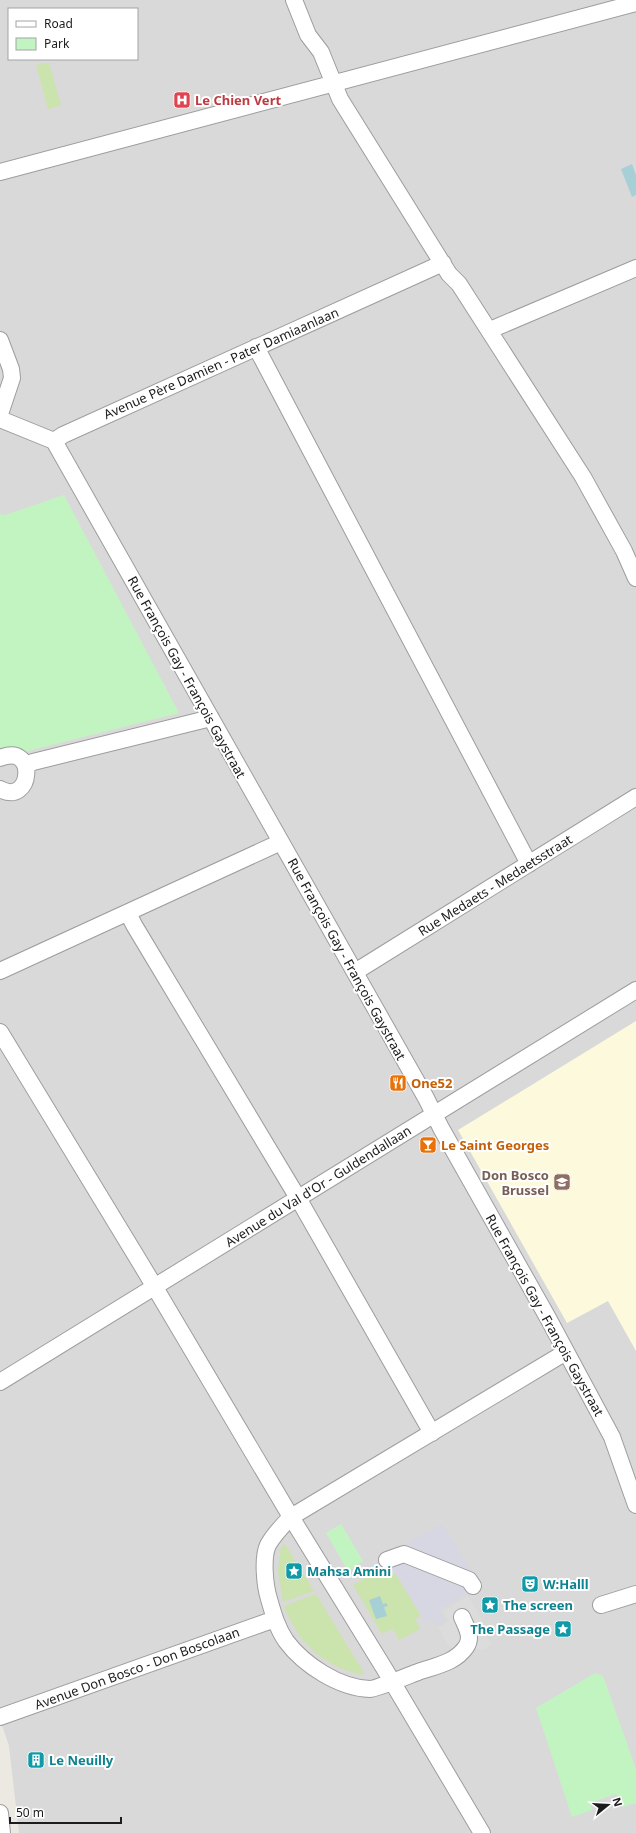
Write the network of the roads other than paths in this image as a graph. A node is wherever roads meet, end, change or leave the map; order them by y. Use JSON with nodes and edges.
{"nodes":[{"id":1,"x":294,"y":0,"type":"edge"},
{"id":2,"x":636,"y":4,"type":"edge"},
{"id":3,"x":334,"y":84,"type":"junction"},
{"id":4,"x":0,"y":172,"type":"edge"},
{"id":5,"x":443,"y":263,"type":"junction"},
{"id":6,"x":636,"y":268,"type":"edge"},
{"id":7,"x":490,"y":330,"type":"junction"},
{"id":8,"x":0,"y":340,"type":"edge"},
{"id":9,"x":256,"y":347,"type":"junction"},
{"id":10,"x":0,"y":414,"type":"edge"},
{"id":11,"x":0,"y":419,"type":"edge"},
{"id":12,"x":54,"y":441,"type":"junction"},
{"id":13,"x":636,"y":578,"type":"edge"},
{"id":14,"x":211,"y":718,"type":"junction"},
{"id":15,"x":0,"y":758,"type":"edge"},
{"id":16,"x":26,"y":766,"type":"junction"},
{"id":17,"x":0,"y":789,"type":"edge"},
{"id":18,"x":636,"y":797,"type":"edge"},
{"id":19,"x":281,"y":842,"type":"junction"},
{"id":20,"x":529,"y":864,"type":"junction"},
{"id":21,"x":128,"y":913,"type":"junction"},
{"id":22,"x":0,"y":971,"type":"edge"},
{"id":23,"x":354,"y":972,"type":"junction"},
{"id":24,"x":636,"y":990,"type":"edge"},
{"id":25,"x":0,"y":1032,"type":"edge"},
{"id":26,"x":434,"y":1114,"type":"junction"},
{"id":27,"x":298,"y":1198,"type":"junction"},
{"id":28,"x":155,"y":1287,"type":"junction"},
{"id":29,"x":566,"y":1352,"type":"junction"},
{"id":30,"x":0,"y":1382,"type":"edge"},
{"id":31,"x":432,"y":1433,"type":"junction"},
{"id":32,"x":636,"y":1505,"type":"edge"},
{"id":33,"x":291,"y":1517,"type":"junction"},
{"id":34,"x":387,"y":1560,"type":"dead end"},
{"id":35,"x":473,"y":1586,"type":"dead end"},
{"id":36,"x":636,"y":1594,"type":"edge"},
{"id":37,"x":601,"y":1605,"type":"dead end"},
{"id":38,"x":462,"y":1616,"type":"dead end"},
{"id":39,"x":274,"y":1619,"type":"junction"},
{"id":40,"x":392,"y":1681,"type":"junction"},
{"id":41,"x":0,"y":1717,"type":"edge"},
{"id":42,"x":0,"y":1812,"type":"edge"},
{"id":43,"x":2,"y":1833,"type":"edge"},
{"id":44,"x":482,"y":1833,"type":"edge"}],
"edges":[{"from":1,"to":3,"type":"street"},
{"from":2,"to":3,"type":"street"},
{"from":3,"to":4,"type":"street"},
{"from":3,"to":5,"type":"street"},
{"from":5,"to":7,"type":"street"},
{"from":5,"to":9,"type":"street","name":"Avenue Père Damien - Pater Damiaanlaan"},
{"from":6,"to":7,"type":"street"},
{"from":7,"to":13,"type":"street"},
{"from":8,"to":10,"type":"street"},
{"from":9,"to":12,"type":"street","name":"Avenue Père Damien - Pater Damiaanlaan"},
{"from":9,"to":20,"type":"street"},
{"from":11,"to":12,"type":"street"},
{"from":12,"to":14,"type":"street","name":"Rue François Gay - François Gaystraat"},
{"from":14,"to":16,"type":"street"},
{"from":14,"to":19,"type":"street","name":"Rue François Gay - François Gaystraat"},
{"from":15,"to":16,"type":"street"},
{"from":16,"to":17,"type":"street"},
{"from":18,"to":20,"type":"street","name":"Rue Medaets - Medaetsstraat"},
{"from":19,"to":21,"type":"street"},
{"from":19,"to":23,"type":"street","name":"Rue François Gay - François Gaystraat"},
{"from":20,"to":23,"type":"street","name":"Rue Medaets - Medaetsstraat"},
{"from":21,"to":22,"type":"street"},
{"from":21,"to":27,"type":"street"},
{"from":23,"to":26,"type":"street","name":"Rue François Gay - François Gaystraat"},
{"from":24,"to":26,"type":"street","name":"Avenue du Val d'Or - Guldendallaan"},
{"from":25,"to":28,"type":"street"},
{"from":26,"to":27,"type":"street","name":"Avenue du Val d'Or - Guldendallaan"},
{"from":26,"to":29,"type":"street","name":"Rue François Gay - François Gaystraat"},
{"from":27,"to":28,"type":"street","name":"Avenue du Val d'Or - Guldendallaan"},
{"from":27,"to":31,"type":"street"},
{"from":28,"to":30,"type":"street","name":"Avenue du Val d'Or - Guldendallaan"},
{"from":28,"to":33,"type":"street"},
{"from":29,"to":31,"type":"street"},
{"from":29,"to":32,"type":"street","name":"Rue François Gay - François Gaystraat"},
{"from":31,"to":33,"type":"street"},
{"from":33,"to":39,"type":"street"},
{"from":33,"to":40,"type":"street"},
{"from":34,"to":35,"type":"street"},
{"from":36,"to":37,"type":"street"},
{"from":38,"to":40,"type":"street"},
{"from":39,"to":40,"type":"street"},
{"from":39,"to":41,"type":"street","name":"Avenue Don Bosco - Don Boscolaan"},
{"from":40,"to":44,"type":"street"},
{"from":42,"to":43,"type":"street"}]}
